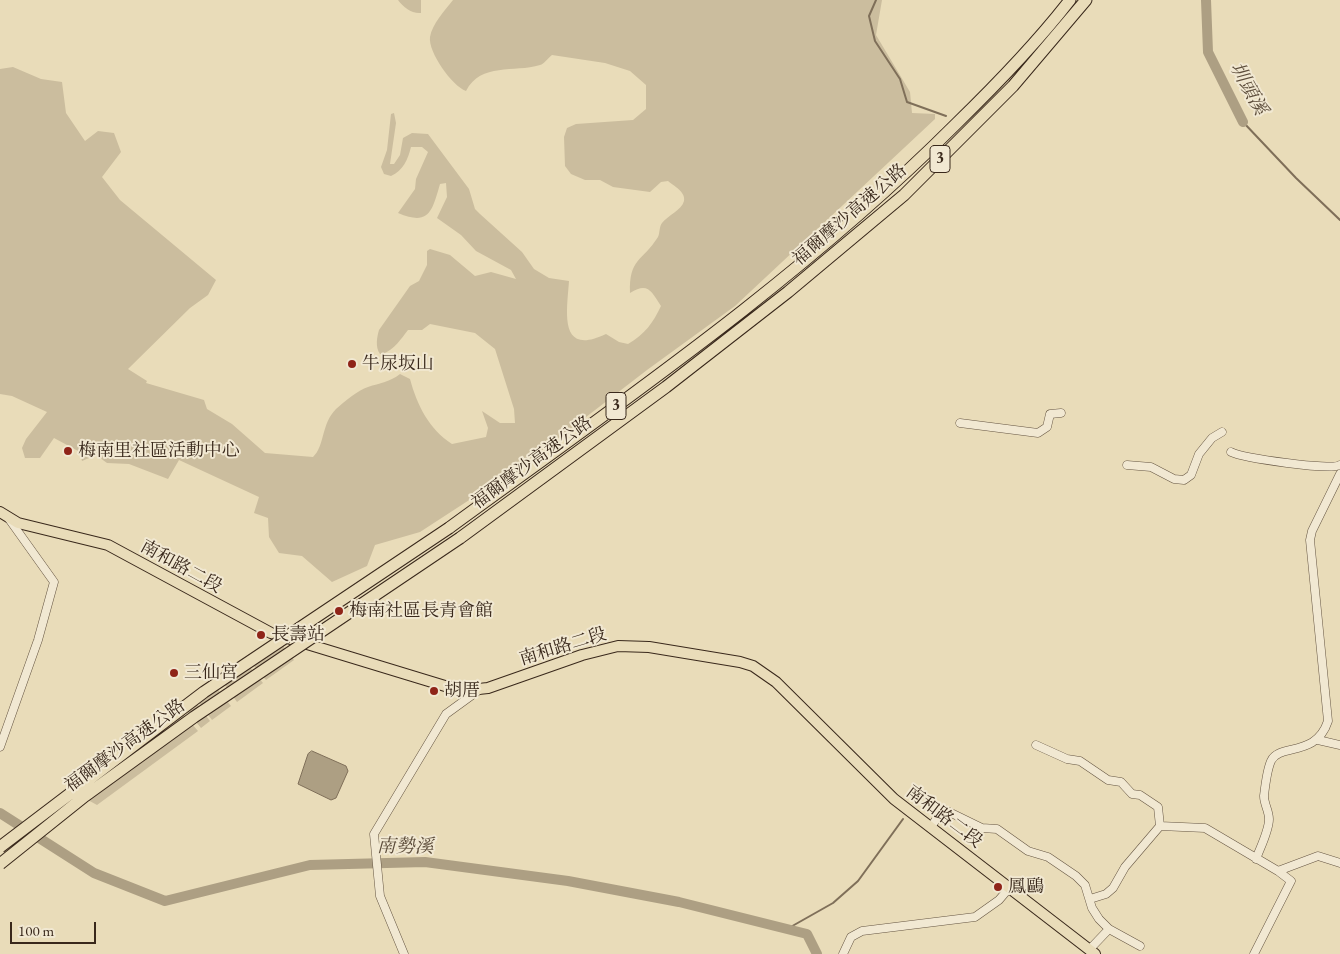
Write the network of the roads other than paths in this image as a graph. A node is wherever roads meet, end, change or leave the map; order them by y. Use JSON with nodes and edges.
{"nodes":[{"id":1,"x":1070,"y":0,"type":"edge"},
{"id":2,"x":1086,"y":0,"type":"edge"},
{"id":3,"x":1061,"y":412,"type":"dead end"},
{"id":4,"x":960,"y":423,"type":"dead end"},
{"id":5,"x":1222,"y":432,"type":"dead end"},
{"id":6,"x":1230,"y":452,"type":"dead end"},
{"id":7,"x":1127,"y":465,"type":"dead end"},
{"id":8,"x":1340,"y":469,"type":"edge"},
{"id":9,"x":0,"y":512,"type":"edge"},
{"id":10,"x":9,"y":519,"type":"junction"},
{"id":11,"x":478,"y":690,"type":"junction"},
{"id":12,"x":1318,"y":740,"type":"junction"},
{"id":13,"x":1036,"y":745,"type":"dead end"},
{"id":14,"x":1340,"y":745,"type":"edge"},
{"id":15,"x":0,"y":747,"type":"edge"},
{"id":16,"x":1160,"y":826,"type":"junction"},
{"id":17,"x":931,"y":827,"type":"junction"},
{"id":18,"x":0,"y":847,"type":"edge"},
{"id":19,"x":1256,"y":860,"type":"junction"},
{"id":20,"x":1340,"y":862,"type":"edge"},
{"id":21,"x":0,"y":864,"type":"edge"},
{"id":22,"x":1278,"y":871,"type":"junction"},
{"id":23,"x":1010,"y":887,"type":"junction"},
{"id":24,"x":1090,"y":899,"type":"junction"},
{"id":25,"x":1109,"y":929,"type":"junction"},
{"id":26,"x":1140,"y":946,"type":"dead end"},
{"id":27,"x":845,"y":950,"type":"edge"},
{"id":28,"x":1092,"y":952,"type":"edge"},
{"id":29,"x":404,"y":954,"type":"edge"},
{"id":30,"x":1254,"y":954,"type":"edge"}],
"edges":[{"from":1,"to":18,"type":"highway","name":"福爾摩沙高速公路","number":"3","bridge":true},
{"from":2,"to":21,"type":"highway","name":"福爾摩沙高速公路","number":"3","bridge":true},
{"from":3,"to":4,"type":"street"},
{"from":5,"to":7,"type":"street"},
{"from":6,"to":8,"type":"street"},
{"from":8,"to":12,"type":"street"},
{"from":9,"to":10,"type":"main road","name":"南和路二段"},
{"from":10,"to":11,"type":"main road","name":"南和路二段"},
{"from":10,"to":15,"type":"street"},
{"from":11,"to":17,"type":"main road","name":"南和路二段"},
{"from":11,"to":29,"type":"street"},
{"from":12,"to":14,"type":"street"},
{"from":12,"to":19,"type":"street"},
{"from":13,"to":16,"type":"street"},
{"from":16,"to":19,"type":"street"},
{"from":16,"to":24,"type":"street"},
{"from":17,"to":23,"type":"main road","name":"南和路二段"},
{"from":17,"to":24,"type":"street"},
{"from":19,"to":22,"type":"street"},
{"from":20,"to":22,"type":"street"},
{"from":22,"to":30,"type":"street"},
{"from":23,"to":27,"type":"street"},
{"from":23,"to":28,"type":"main road","name":"南和路二段"},
{"from":24,"to":25,"type":"street"},
{"from":25,"to":26,"type":"street"},
{"from":25,"to":28,"type":"street"}]}
